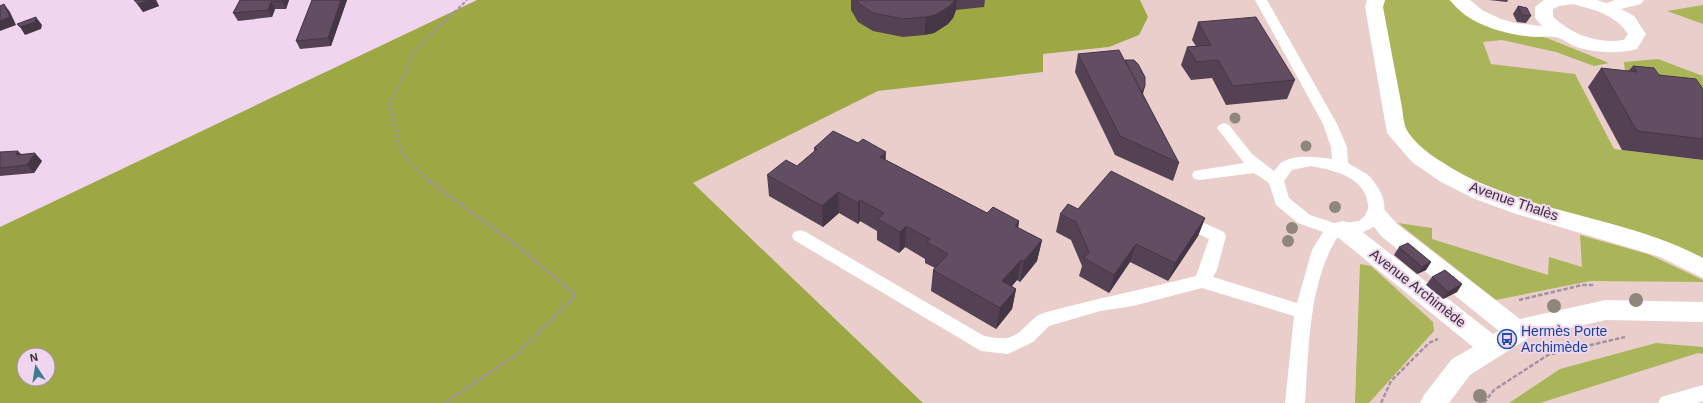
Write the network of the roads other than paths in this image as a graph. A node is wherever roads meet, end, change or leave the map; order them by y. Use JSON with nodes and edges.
{"nodes":[{"id":1,"x":1261,"y":0,"type":"edge"},
{"id":2,"x":1376,"y":0,"type":"edge"},
{"id":3,"x":1459,"y":0,"type":"edge"},
{"id":4,"x":1569,"y":0,"type":"edge"},
{"id":5,"x":1577,"y":0,"type":"edge"},
{"id":6,"x":1635,"y":0,"type":"edge"},
{"id":7,"x":1606,"y":8,"type":"junction"},
{"id":8,"x":1557,"y":31,"type":"junction"},
{"id":9,"x":1224,"y":128,"type":"dead end"},
{"id":10,"x":1340,"y":166,"type":"junction"},
{"id":11,"x":1256,"y":167,"type":"junction"},
{"id":12,"x":1200,"y":175,"type":"dead end"},
{"id":13,"x":1276,"y":180,"type":"junction"},
{"id":14,"x":1170,"y":213,"type":"edge"},
{"id":15,"x":1376,"y":215,"type":"junction"},
{"id":16,"x":1339,"y":229,"type":"junction"},
{"id":17,"x":800,"y":236,"type":"dead end"},
{"id":18,"x":1703,"y":269,"type":"edge"},
{"id":19,"x":1202,"y":281,"type":"junction"},
{"id":20,"x":1303,"y":312,"type":"junction"},
{"id":21,"x":1703,"y":312,"type":"edge"},
{"id":22,"x":1518,"y":332,"type":"junction"},
{"id":23,"x":1492,"y":348,"type":"junction"},
{"id":24,"x":1703,"y":393,"type":"edge"},
{"id":25,"x":1295,"y":403,"type":"edge"},
{"id":26,"x":1433,"y":403,"type":"edge"},
{"id":27,"x":1668,"y":403,"type":"edge"}],
"edges":[{"from":1,"to":10,"type":"lane"},
{"from":2,"to":18,"type":"street","name":"Avenue Thalès"},
{"from":3,"to":8,"type":"street"},
{"from":4,"to":8,"type":"street"},
{"from":5,"to":7,"type":"street"},
{"from":6,"to":7,"type":"street"},
{"from":7,"to":8,"type":"street"},
{"from":9,"to":11,"type":"lane"},
{"from":10,"to":13,"type":"lane"},
{"from":10,"to":15,"type":"lane"},
{"from":11,"to":12,"type":"lane"},
{"from":11,"to":13,"type":"lane"},
{"from":13,"to":16,"type":"lane"},
{"from":14,"to":19,"type":"lane"},
{"from":15,"to":16,"type":"lane"},
{"from":15,"to":22,"type":"street","name":"Avenue Archimède"},
{"from":16,"to":20,"type":"lane"},
{"from":16,"to":23,"type":"street","name":"Avenue Archimède"},
{"from":17,"to":19,"type":"lane"},
{"from":19,"to":20,"type":"lane"},
{"from":20,"to":25,"type":"lane"},
{"from":21,"to":22,"type":"street"},
{"from":22,"to":23,"type":"street"},
{"from":23,"to":26,"type":"street"},
{"from":24,"to":27,"type":"lane"}]}
